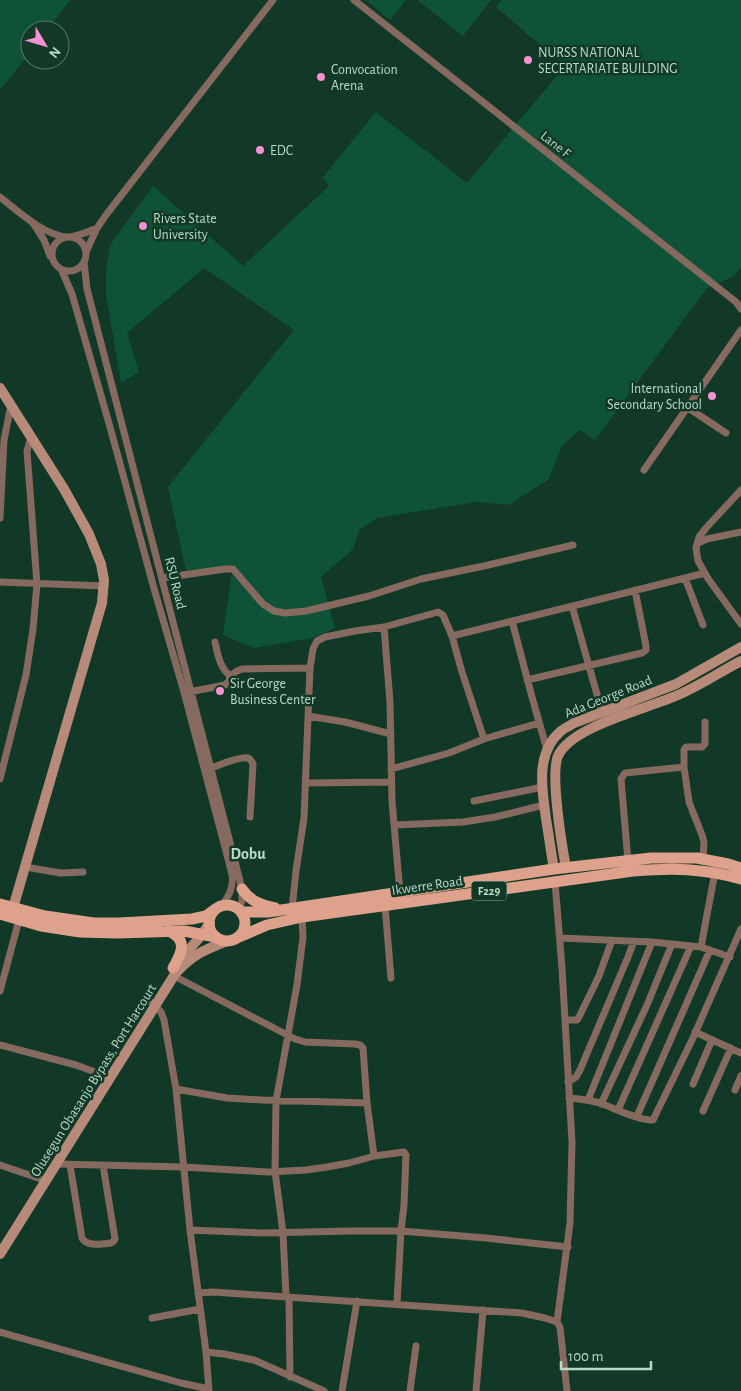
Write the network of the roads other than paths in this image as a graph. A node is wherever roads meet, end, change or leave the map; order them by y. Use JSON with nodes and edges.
{"nodes":[{"id":1,"x":274,"y":0,"type":"edge"},
{"id":2,"x":354,"y":0,"type":"edge"},
{"id":3,"x":0,"y":197,"type":"edge"},
{"id":4,"x":33,"y":223,"type":"junction"},
{"id":5,"x":97,"y":228,"type":"junction"},
{"id":6,"x":67,"y":237,"type":"junction"},
{"id":7,"x":86,"y":252,"type":"junction"},
{"id":8,"x":52,"y":260,"type":"junction"},
{"id":9,"x":84,"y":262,"type":"junction"},
{"id":10,"x":62,"y":271,"type":"junction"},
{"id":11,"x":741,"y":309,"type":"edge"},
{"id":12,"x":741,"y":330,"type":"edge"},
{"id":13,"x":0,"y":388,"type":"edge"},
{"id":14,"x":11,"y":405,"type":"junction"},
{"id":15,"x":687,"y":407,"type":"junction"},
{"id":16,"x":726,"y":433,"type":"dead end"},
{"id":17,"x":31,"y":437,"type":"junction"},
{"id":18,"x":644,"y":470,"type":"dead end"},
{"id":19,"x":741,"y":490,"type":"edge"},
{"id":20,"x":0,"y":518,"type":"edge"},
{"id":21,"x":741,"y":532,"type":"edge"},
{"id":22,"x":698,"y":543,"type":"junction"},
{"id":23,"x":573,"y":545,"type":"dead end"},
{"id":24,"x":705,"y":573,"type":"junction"},
{"id":25,"x":162,"y":578,"type":"junction"},
{"id":26,"x":685,"y":578,"type":"junction"},
{"id":27,"x":0,"y":582,"type":"edge"},
{"id":28,"x":37,"y":584,"type":"junction"},
{"id":29,"x":104,"y":586,"type":"junction"},
{"id":30,"x":635,"y":590,"type":"junction"},
{"id":31,"x":572,"y":606,"type":"junction"},
{"id":32,"x":512,"y":621,"type":"junction"},
{"id":33,"x":741,"y":624,"type":"edge"},
{"id":34,"x":703,"y":625,"type":"dead end"},
{"id":35,"x":384,"y":627,"type":"junction"},
{"id":36,"x":452,"y":636,"type":"junction"},
{"id":37,"x":216,"y":642,"type":"dead end"},
{"id":38,"x":741,"y":647,"type":"edge"},
{"id":39,"x":741,"y":661,"type":"edge"},
{"id":40,"x":588,"y":665,"type":"junction"},
{"id":41,"x":310,"y":668,"type":"junction"},
{"id":42,"x":230,"y":676,"type":"junction"},
{"id":43,"x":527,"y":680,"type":"junction"},
{"id":44,"x":188,"y":692,"type":"junction"},
{"id":45,"x":602,"y":712,"type":"junction"},
{"id":46,"x":308,"y":716,"type":"junction"},
{"id":47,"x":705,"y":722,"type":"dead end"},
{"id":48,"x":539,"y":723,"type":"junction"},
{"id":49,"x":390,"y":734,"type":"junction"},
{"id":50,"x":484,"y":739,"type":"junction"},
{"id":51,"x":547,"y":750,"type":"junction"},
{"id":52,"x":684,"y":767,"type":"junction"},
{"id":53,"x":211,"y":768,"type":"junction"},
{"id":54,"x":391,"y":770,"type":"junction"},
{"id":55,"x":0,"y":779,"type":"edge"},
{"id":56,"x":392,"y":782,"type":"junction"},
{"id":57,"x":306,"y":783,"type":"junction"},
{"id":58,"x":542,"y":787,"type":"junction"},
{"id":59,"x":474,"y":801,"type":"dead end"},
{"id":60,"x":544,"y":805,"type":"junction"},
{"id":61,"x":250,"y":817,"type":"dead end"},
{"id":62,"x":394,"y":826,"type":"junction"},
{"id":63,"x":703,"y":859,"type":"junction"},
{"id":64,"x":628,"y":861,"type":"junction"},
{"id":65,"x":25,"y":867,"type":"junction"},
{"id":66,"x":566,"y":868,"type":"junction"},
{"id":67,"x":741,"y":868,"type":"edge"},
{"id":68,"x":554,"y":869,"type":"junction"},
{"id":69,"x":83,"y":872,"type":"dead end"},
{"id":70,"x":715,"y":872,"type":"junction"},
{"id":71,"x":741,"y":879,"type":"edge"},
{"id":72,"x":555,"y":882,"type":"junction"},
{"id":73,"x":242,"y":889,"type":"junction"},
{"id":74,"x":400,"y":892,"type":"junction"},
{"id":75,"x":0,"y":904,"type":"edge"},
{"id":76,"x":385,"y":906,"type":"junction"},
{"id":77,"x":14,"y":908,"type":"junction"},
{"id":78,"x":219,"y":908,"type":"junction"},
{"id":79,"x":289,"y":909,"type":"junction"},
{"id":80,"x":240,"y":911,"type":"junction"},
{"id":81,"x":0,"y":914,"type":"edge"},
{"id":82,"x":302,"y":917,"type":"junction"},
{"id":83,"x":19,"y":920,"type":"junction"},
{"id":84,"x":210,"y":924,"type":"junction"},
{"id":85,"x":741,"y":929,"type":"edge"},
{"id":86,"x":169,"y":931,"type":"junction"},
{"id":87,"x":203,"y":934,"type":"junction"},
{"id":88,"x":216,"y":937,"type":"junction"},
{"id":89,"x":239,"y":937,"type":"junction"},
{"id":90,"x":560,"y":938,"type":"junction"},
{"id":91,"x":612,"y":940,"type":"junction"},
{"id":92,"x":227,"y":941,"type":"junction"},
{"id":93,"x":634,"y":941,"type":"junction"},
{"id":94,"x":652,"y":942,"type":"junction"},
{"id":95,"x":672,"y":944,"type":"junction"},
{"id":96,"x":691,"y":946,"type":"junction"},
{"id":97,"x":701,"y":947,"type":"junction"},
{"id":98,"x":710,"y":950,"type":"junction"},
{"id":99,"x":730,"y":956,"type":"junction"},
{"id":100,"x":174,"y":972,"type":"junction"},
{"id":101,"x":391,"y":978,"type":"dead end"},
{"id":102,"x":0,"y":991,"type":"edge"},
{"id":103,"x":153,"y":1004,"type":"junction"},
{"id":104,"x":565,"y":1020,"type":"junction"},
{"id":105,"x":695,"y":1032,"type":"junction"},
{"id":106,"x":288,"y":1036,"type":"junction"},
{"id":107,"x":712,"y":1040,"type":"junction"},
{"id":108,"x":0,"y":1045,"type":"edge"},
{"id":109,"x":731,"y":1048,"type":"junction"},
{"id":110,"x":741,"y":1053,"type":"edge"},
{"id":111,"x":106,"y":1076,"type":"junction"},
{"id":112,"x":741,"y":1076,"type":"edge"},
{"id":113,"x":568,"y":1082,"type":"junction"},
{"id":114,"x":693,"y":1084,"type":"dead end"},
{"id":115,"x":176,"y":1089,"type":"junction"},
{"id":116,"x":735,"y":1090,"type":"dead end"},
{"id":117,"x":569,"y":1098,"type":"junction"},
{"id":118,"x":588,"y":1100,"type":"junction"},
{"id":119,"x":276,"y":1101,"type":"junction"},
{"id":120,"x":367,"y":1103,"type":"junction"},
{"id":121,"x":601,"y":1104,"type":"junction"},
{"id":122,"x":618,"y":1110,"type":"junction"},
{"id":123,"x":704,"y":1111,"type":"dead end"},
{"id":124,"x":637,"y":1116,"type":"junction"},
{"id":125,"x":374,"y":1156,"type":"junction"},
{"id":126,"x":57,"y":1164,"type":"junction"},
{"id":127,"x":0,"y":1165,"type":"edge"},
{"id":128,"x":70,"y":1165,"type":"junction"},
{"id":129,"x":103,"y":1165,"type":"junction"},
{"id":130,"x":184,"y":1168,"type":"junction"},
{"id":131,"x":275,"y":1171,"type":"junction"},
{"id":132,"x":41,"y":1179,"type":"junction"},
{"id":133,"x":190,"y":1230,"type":"junction"},
{"id":134,"x":401,"y":1231,"type":"junction"},
{"id":135,"x":283,"y":1232,"type":"junction"},
{"id":136,"x":0,"y":1244,"type":"edge"},
{"id":137,"x":568,"y":1246,"type":"junction"},
{"id":138,"x":0,"y":1254,"type":"edge"},
{"id":139,"x":198,"y":1293,"type":"junction"},
{"id":140,"x":287,"y":1296,"type":"junction"},
{"id":141,"x":357,"y":1301,"type":"junction"},
{"id":142,"x":397,"y":1304,"type":"junction"},
{"id":143,"x":200,"y":1309,"type":"junction"},
{"id":144,"x":483,"y":1310,"type":"junction"},
{"id":145,"x":152,"y":1318,"type":"dead end"},
{"id":146,"x":557,"y":1322,"type":"junction"},
{"id":147,"x":0,"y":1332,"type":"edge"},
{"id":148,"x":416,"y":1346,"type":"dead end"},
{"id":149,"x":206,"y":1352,"type":"junction"},
{"id":150,"x":290,"y":1377,"type":"junction"},
{"id":151,"x":209,"y":1390,"type":"edge"},
{"id":152,"x":324,"y":1391,"type":"edge"},
{"id":153,"x":342,"y":1391,"type":"edge"},
{"id":154,"x":410,"y":1391,"type":"edge"},
{"id":155,"x":476,"y":1391,"type":"edge"},
{"id":156,"x":567,"y":1391,"type":"edge"}],
"edges":[{"from":1,"to":5,"type":"street"},
{"from":2,"to":11,"type":"street","name":"Lane F"},
{"from":3,"to":4,"type":"street"},
{"from":4,"to":6,"type":"street"},
{"from":4,"to":8,"type":"street"},
{"from":5,"to":6,"type":"street"},
{"from":5,"to":7,"type":"street"},
{"from":6,"to":7,"type":"street"},
{"from":6,"to":8,"type":"street"},
{"from":7,"to":9,"type":"street"},
{"from":8,"to":10,"type":"street"},
{"from":9,"to":10,"type":"street"},
{"from":9,"to":25,"type":"street","name":"RSU Road"},
{"from":10,"to":44,"type":"street","name":"RSU Road"},
{"from":12,"to":15,"type":"street"},
{"from":13,"to":14,"type":"street"},
{"from":14,"to":17,"type":"street"},
{"from":14,"to":20,"type":"street"},
{"from":15,"to":16,"type":"street"},
{"from":15,"to":18,"type":"street"},
{"from":17,"to":28,"type":"street"},
{"from":17,"to":29,"type":"street"},
{"from":19,"to":22,"type":"street"},
{"from":21,"to":22,"type":"street"},
{"from":22,"to":24,"type":"street"},
{"from":23,"to":25,"type":"street"},
{"from":24,"to":26,"type":"street"},
{"from":24,"to":33,"type":"street"},
{"from":25,"to":44,"type":"street","name":"RSU Road"},
{"from":26,"to":30,"type":"street"},
{"from":26,"to":34,"type":"street"},
{"from":27,"to":28,"type":"street"},
{"from":28,"to":29,"type":"street"},
{"from":28,"to":55,"type":"street"},
{"from":29,"to":65,"type":"street"},
{"from":30,"to":31,"type":"street"},
{"from":30,"to":40,"type":"street"},
{"from":31,"to":32,"type":"street"},
{"from":31,"to":40,"type":"street"},
{"from":32,"to":36,"type":"street"},
{"from":32,"to":43,"type":"street"},
{"from":35,"to":36,"type":"street"},
{"from":35,"to":41,"type":"street"},
{"from":35,"to":49,"type":"street"},
{"from":36,"to":50,"type":"street"},
{"from":37,"to":42,"type":"street"},
{"from":38,"to":45,"type":"street","name":"Ada George Road"},
{"from":39,"to":66,"type":"street","name":"Ada George Road"},
{"from":40,"to":43,"type":"street"},
{"from":40,"to":45,"type":"street"},
{"from":41,"to":42,"type":"street"},
{"from":41,"to":46,"type":"street"},
{"from":42,"to":44,"type":"street"},
{"from":43,"to":48,"type":"street"},
{"from":44,"to":53,"type":"street","name":"RSU Road"},
{"from":44,"to":78,"type":"street","name":"RSU Road"},
{"from":45,"to":51,"type":"street","name":"Ada George Road"},
{"from":46,"to":49,"type":"street"},
{"from":46,"to":57,"type":"street"},
{"from":47,"to":52,"type":"street"},
{"from":48,"to":50,"type":"street"},
{"from":48,"to":51,"type":"street"},
{"from":49,"to":54,"type":"street"},
{"from":50,"to":54,"type":"street"},
{"from":51,"to":58,"type":"street","name":"Ada George Road"},
{"from":52,"to":63,"type":"street"},
{"from":52,"to":64,"type":"street"},
{"from":53,"to":61,"type":"street"},
{"from":53,"to":73,"type":"street","name":"RSU Road"},
{"from":54,"to":56,"type":"street"},
{"from":56,"to":57,"type":"street"},
{"from":56,"to":62,"type":"street"},
{"from":57,"to":79,"type":"street"},
{"from":58,"to":59,"type":"street"},
{"from":58,"to":60,"type":"street","name":"Ada George Road"},
{"from":60,"to":62,"type":"street"},
{"from":60,"to":68,"type":"street","name":"Ada George Road"},
{"from":62,"to":74,"type":"street"},
{"from":63,"to":64,"type":"main road","name":"Ikwerre Road","number":"F229"},
{"from":63,"to":67,"type":"main road","name":"Ikwerre Road","number":"F229"},
{"from":64,"to":66,"type":"main road","name":"Ikwerre Road","number":"F229"},
{"from":65,"to":69,"type":"street"},
{"from":65,"to":77,"type":"street"},
{"from":66,"to":68,"type":"main road","name":"Ikwerre Road","number":"F229"},
{"from":68,"to":74,"type":"main road","name":"Ikwerre Road","number":"F229"},
{"from":70,"to":71,"type":"main road","name":"Ikwerre Road","number":"F229"},
{"from":70,"to":72,"type":"main road","name":"Ikwerre Road","number":"F229"},
{"from":70,"to":97,"type":"street"},
{"from":72,"to":76,"type":"main road","name":"Ikwerre Road","number":"F229"},
{"from":72,"to":90,"type":"street"},
{"from":73,"to":79,"type":"main road"},
{"from":73,"to":80,"type":"street","name":"RSU Road"},
{"from":74,"to":79,"type":"main road","name":"Ikwerre Road","number":"F229"},
{"from":75,"to":77,"type":"main road"},
{"from":76,"to":82,"type":"main road","name":"Ikwerre Road","number":"F229"},
{"from":76,"to":101,"type":"street"},
{"from":77,"to":78,"type":"main road"},
{"from":78,"to":80,"type":"main road","number":"F229"},
{"from":78,"to":84,"type":"main road"},
{"from":79,"to":80,"type":"main road","name":"Ikwerre Road","number":"F229"},
{"from":80,"to":89,"type":"main road"},
{"from":81,"to":83,"type":"main road"},
{"from":82,"to":89,"type":"main road","name":"Ikwerre Road","number":"F229"},
{"from":82,"to":106,"type":"street"},
{"from":83,"to":86,"type":"main road"},
{"from":83,"to":102,"type":"street"},
{"from":84,"to":87,"type":"street","name":"Olusegun Obasanjo Bypass, Port Harcourt"},
{"from":84,"to":88,"type":"main road"},
{"from":85,"to":99,"type":"street"},
{"from":86,"to":87,"type":"main road"},
{"from":86,"to":100,"type":"main road"},
{"from":87,"to":88,"type":"main road"},
{"from":87,"to":100,"type":"street","name":"Olusegun Obasanjo Bypass, Port Harcourt"},
{"from":88,"to":92,"type":"main road"},
{"from":89,"to":92,"type":"main road","number":"F229"},
{"from":90,"to":91,"type":"street"},
{"from":90,"to":104,"type":"street"},
{"from":91,"to":93,"type":"street"},
{"from":91,"to":104,"type":"street"},
{"from":92,"to":100,"type":"street","name":"Olusegun Obasanjo Bypass, Port Harcourt"},
{"from":93,"to":94,"type":"street"},
{"from":93,"to":113,"type":"street"},
{"from":94,"to":95,"type":"street"},
{"from":94,"to":118,"type":"street"},
{"from":95,"to":96,"type":"street"},
{"from":95,"to":121,"type":"street"},
{"from":96,"to":97,"type":"street"},
{"from":96,"to":122,"type":"street"},
{"from":97,"to":98,"type":"street"},
{"from":98,"to":99,"type":"street"},
{"from":98,"to":124,"type":"street"},
{"from":99,"to":105,"type":"street"},
{"from":100,"to":103,"type":"street","name":"Olusegun Obasanjo Bypass, Port Harcourt"},
{"from":100,"to":106,"type":"street"},
{"from":103,"to":111,"type":"street","name":"Olusegun Obasanjo Bypass, Port Harcourt"},
{"from":103,"to":115,"type":"street"},
{"from":103,"to":126,"type":"street","name":"Olusegun Obasanjo Bypass, Port Harcourt"},
{"from":104,"to":113,"type":"street"},
{"from":105,"to":107,"type":"street"},
{"from":105,"to":124,"type":"street"},
{"from":106,"to":119,"type":"street"},
{"from":106,"to":120,"type":"street"},
{"from":107,"to":109,"type":"street"},
{"from":107,"to":114,"type":"street"},
{"from":108,"to":111,"type":"street"},
{"from":109,"to":110,"type":"street"},
{"from":109,"to":123,"type":"street"},
{"from":111,"to":132,"type":"street","name":"Olusegun Obasanjo Bypass, Port Harcourt"},
{"from":112,"to":116,"type":"street"},
{"from":113,"to":117,"type":"street"},
{"from":115,"to":119,"type":"street"},
{"from":115,"to":130,"type":"street"},
{"from":117,"to":118,"type":"street"},
{"from":117,"to":137,"type":"street"},
{"from":118,"to":121,"type":"street"},
{"from":119,"to":120,"type":"street"},
{"from":119,"to":131,"type":"street"},
{"from":120,"to":125,"type":"street"},
{"from":121,"to":122,"type":"street"},
{"from":122,"to":124,"type":"street"},
{"from":125,"to":131,"type":"street"},
{"from":125,"to":134,"type":"street"},
{"from":126,"to":128,"type":"street"},
{"from":126,"to":138,"type":"street","name":"Olusegun Obasanjo Bypass, Port Harcourt"},
{"from":127,"to":132,"type":"street"},
{"from":128,"to":129,"type":"street"},
{"from":128,"to":129,"type":"street"},
{"from":129,"to":130,"type":"street"},
{"from":130,"to":131,"type":"street"},
{"from":130,"to":133,"type":"street"},
{"from":131,"to":135,"type":"street"},
{"from":132,"to":136,"type":"street","name":"Olusegun Obasanjo Bypass, Port Harcourt"},
{"from":133,"to":135,"type":"street"},
{"from":133,"to":139,"type":"street"},
{"from":134,"to":135,"type":"street"},
{"from":134,"to":137,"type":"street"},
{"from":134,"to":142,"type":"street"},
{"from":135,"to":140,"type":"street"},
{"from":137,"to":146,"type":"street"},
{"from":139,"to":140,"type":"street"},
{"from":139,"to":143,"type":"street"},
{"from":140,"to":141,"type":"street"},
{"from":140,"to":150,"type":"street"},
{"from":141,"to":142,"type":"street"},
{"from":141,"to":153,"type":"street"},
{"from":142,"to":144,"type":"street"},
{"from":143,"to":145,"type":"street"},
{"from":143,"to":149,"type":"street"},
{"from":144,"to":146,"type":"street"},
{"from":144,"to":155,"type":"street"},
{"from":146,"to":156,"type":"street"},
{"from":147,"to":151,"type":"street"},
{"from":148,"to":154,"type":"street"},
{"from":149,"to":150,"type":"street"},
{"from":149,"to":151,"type":"street"},
{"from":150,"to":152,"type":"street"}]}
